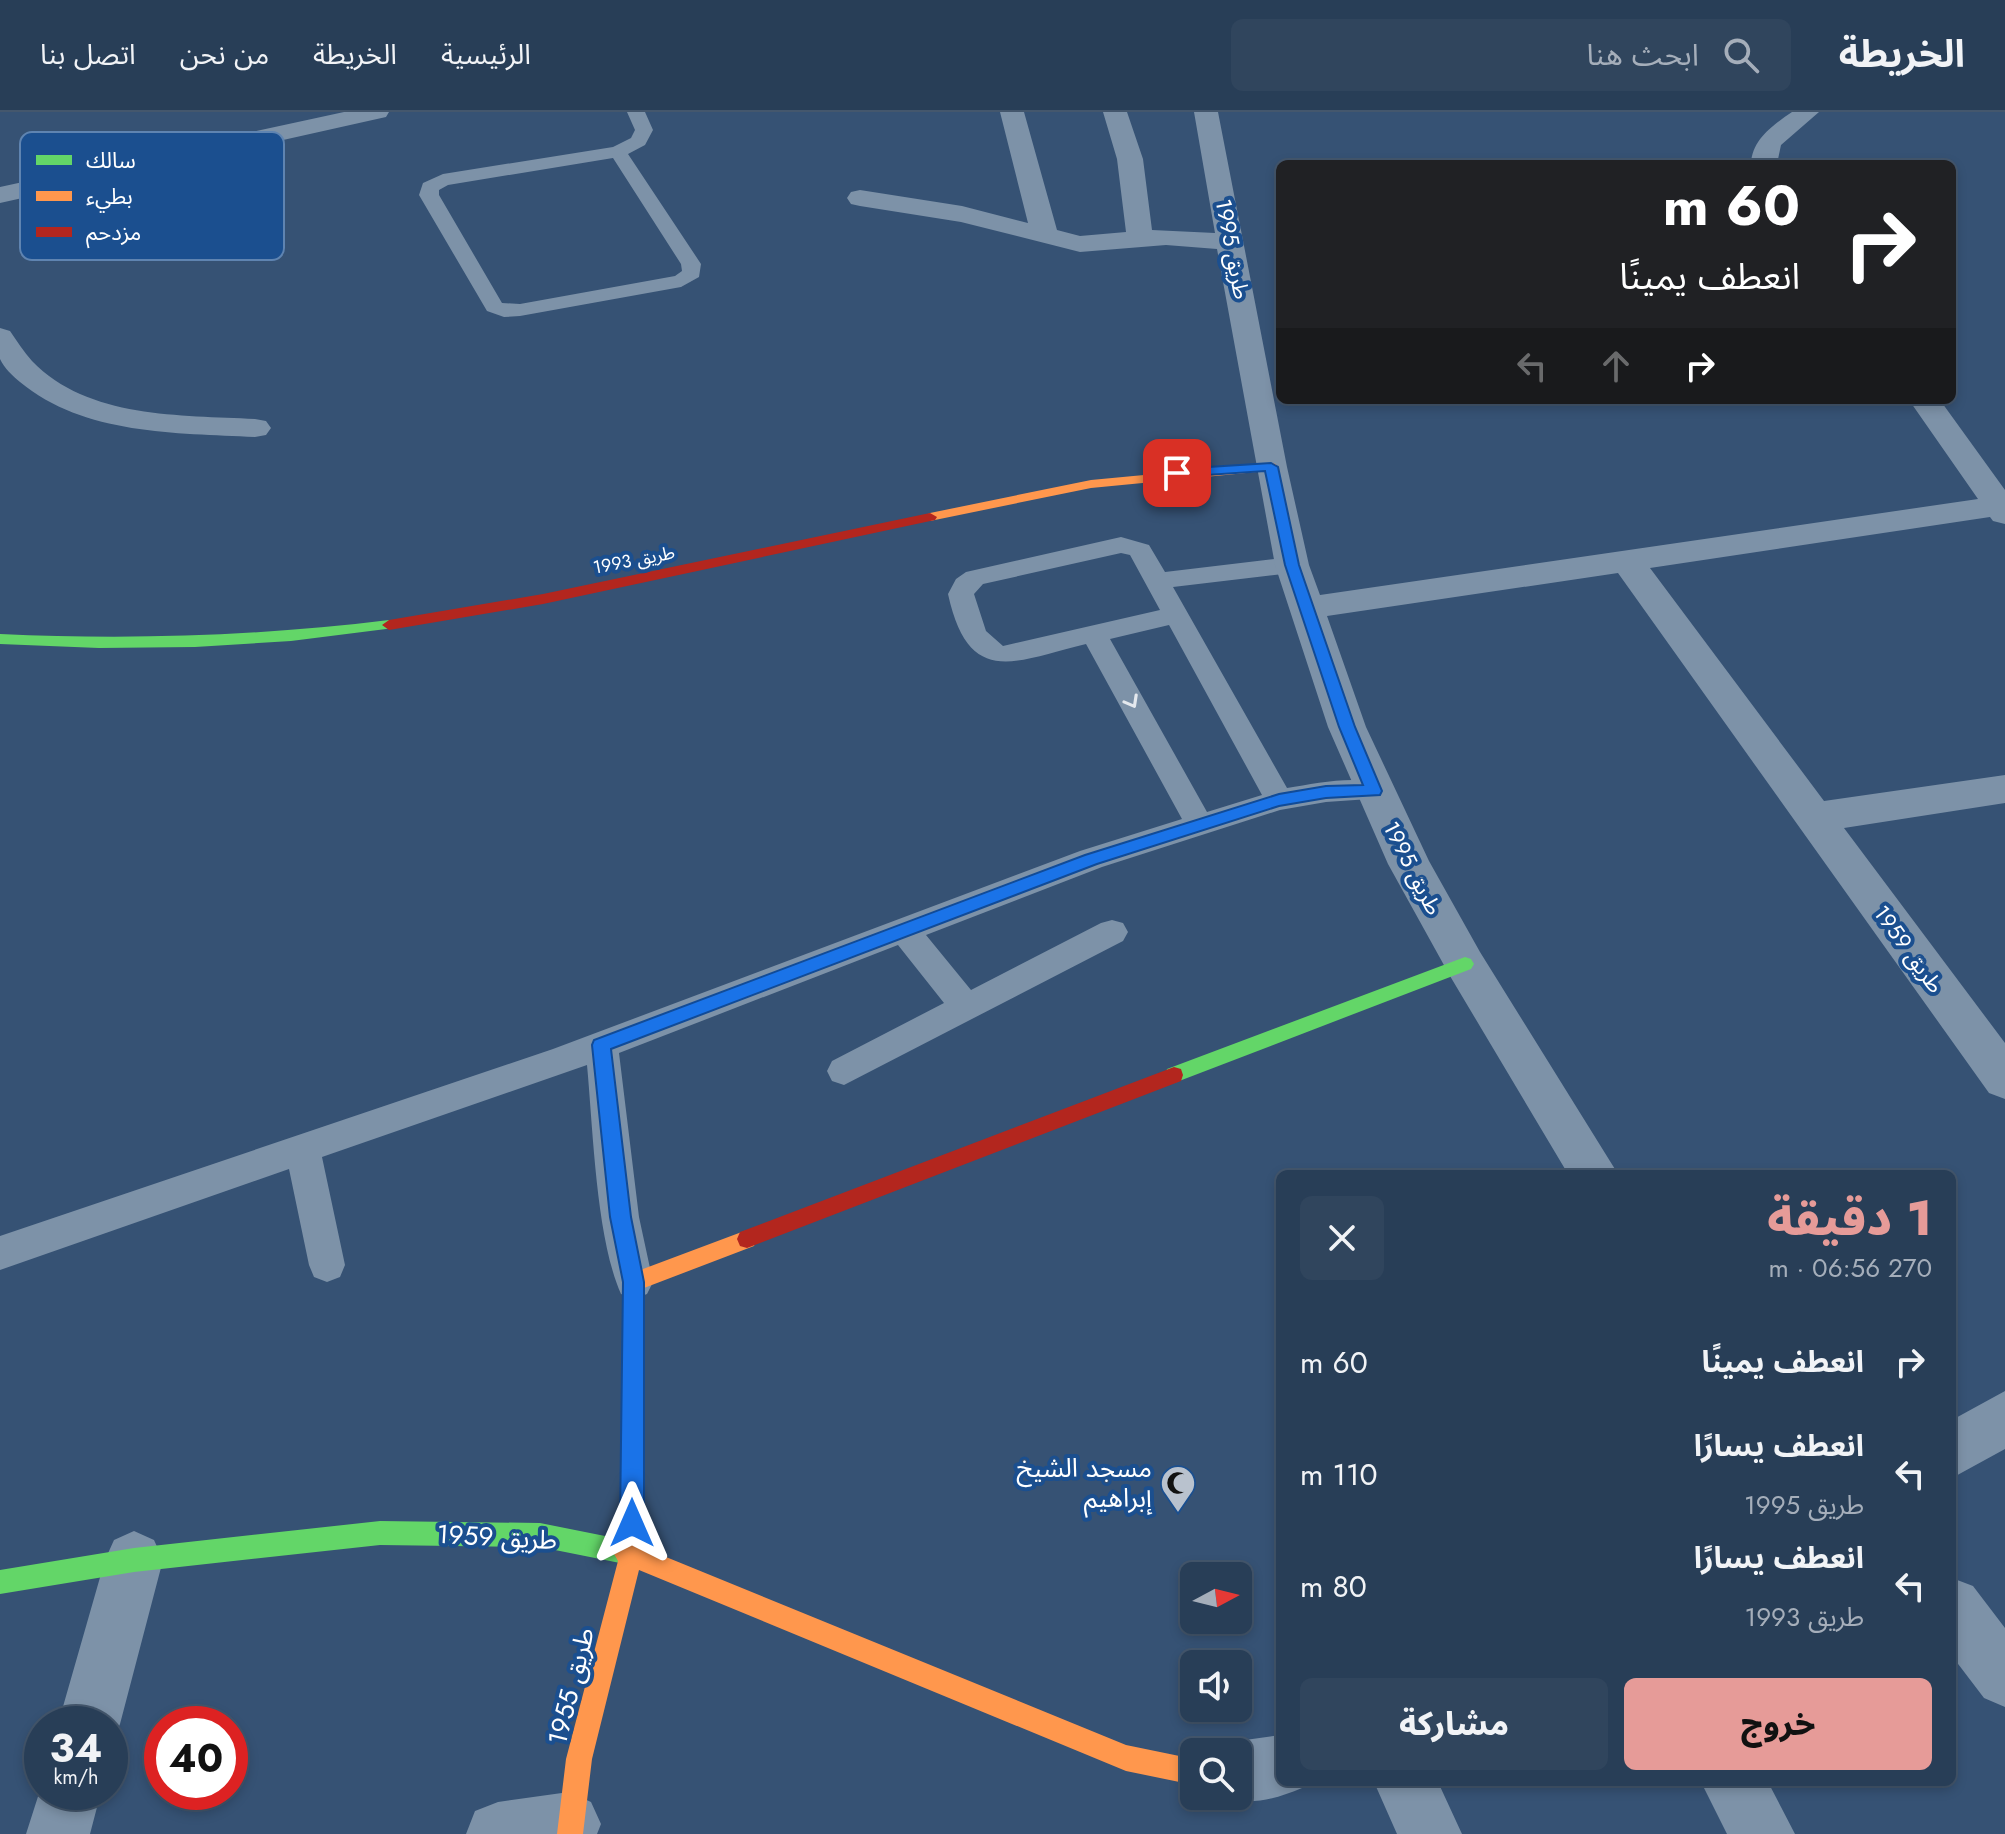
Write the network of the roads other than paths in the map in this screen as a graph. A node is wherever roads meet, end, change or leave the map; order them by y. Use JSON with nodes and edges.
{"nodes":[{"id":1,"x":377,"y":112,"type":"edge"},
{"id":2,"x":636,"y":112,"type":"edge"},
{"id":3,"x":1012,"y":112,"type":"edge"},
{"id":4,"x":1115,"y":112,"type":"edge"},
{"id":5,"x":1206,"y":112,"type":"edge"},
{"id":6,"x":1807,"y":112,"type":"edge"},
{"id":7,"x":284,"y":132,"type":"edge"},
{"id":8,"x":618,"y":152,"type":"junction"},
{"id":9,"x":1764,"y":160,"type":"edge"},
{"id":10,"x":860,"y":198,"type":"dead end"},
{"id":11,"x":1045,"y":237,"type":"junction"},
{"id":12,"x":1140,"y":238,"type":"junction"},
{"id":13,"x":1232,"y":242,"type":"junction"},
{"id":14,"x":0,"y":337,"type":"edge"},
{"id":15,"x":1268,"y":378,"type":"edge"},
{"id":16,"x":1927,"y":404,"type":"edge"},
{"id":17,"x":255,"y":428,"type":"dead end"},
{"id":18,"x":1271,"y":467,"type":"junction"},
{"id":19,"x":2001,"y":510,"type":"edge"},
{"id":20,"x":1627,"y":561,"type":"junction"},
{"id":21,"x":1292,"y":565,"type":"junction"},
{"id":22,"x":1157,"y":581,"type":"junction"},
{"id":23,"x":1307,"y":608,"type":"junction"},
{"id":24,"x":1175,"y":615,"type":"junction"},
{"id":25,"x":1094,"y":634,"type":"junction"},
{"id":26,"x":0,"y":639,"type":"edge"},
{"id":27,"x":2005,"y":789,"type":"edge"},
{"id":28,"x":1374,"y":791,"type":"junction"},
{"id":29,"x":1279,"y":800,"type":"junction"},
{"id":30,"x":1813,"y":818,"type":"junction"},
{"id":31,"x":1200,"y":825,"type":"junction"},
{"id":32,"x":903,"y":929,"type":"junction"},
{"id":33,"x":1112,"y":932,"type":"dead end"},
{"id":34,"x":1465,"y":964,"type":"junction"},
{"id":35,"x":967,"y":1008,"type":"junction"},
{"id":36,"x":601,"y":1045,"type":"junction"},
{"id":37,"x":844,"y":1071,"type":"dead end"},
{"id":38,"x":2005,"y":1079,"type":"edge"},
{"id":39,"x":303,"y":1149,"type":"junction"},
{"id":40,"x":1592,"y":1170,"type":"edge"},
{"id":41,"x":0,"y":1253,"type":"edge"},
{"id":42,"x":327,"y":1265,"type":"dead end"},
{"id":43,"x":634,"y":1282,"type":"junction"},
{"id":44,"x":2005,"y":1418,"type":"edge"},
{"id":45,"x":1956,"y":1449,"type":"edge"},
{"id":46,"x":632,"y":1553,"type":"junction"},
{"id":47,"x":134,"y":1560,"type":"junction"},
{"id":48,"x":0,"y":1582,"type":"edge"},
{"id":49,"x":1956,"y":1612,"type":"edge"},
{"id":50,"x":2005,"y":1677,"type":"edge"},
{"id":51,"x":94,"y":1706,"type":"edge"},
{"id":52,"x":1276,"y":1767,"type":"edge"},
{"id":53,"x":1180,"y":1769,"type":"edge"},
{"id":54,"x":1252,"y":1770,"type":"edge"},
{"id":55,"x":1407,"y":1786,"type":"edge"},
{"id":56,"x":1734,"y":1786,"type":"edge"},
{"id":57,"x":65,"y":1810,"type":"edge"},
{"id":58,"x":569,"y":1829,"type":"edge"},
{"id":59,"x":58,"y":1834,"type":"edge"},
{"id":60,"x":498,"y":1834,"type":"edge"},
{"id":61,"x":1430,"y":1834,"type":"edge"},
{"id":62,"x":1763,"y":1834,"type":"edge"}],
"edges":[{"from":1,"to":7,"type":"street"},
{"from":2,"to":8,"type":"lane"},
{"from":3,"to":11,"type":"street"},
{"from":4,"to":12,"type":"street"},
{"from":5,"to":13,"type":"street","name":"طريق 1995"},
{"from":6,"to":9,"type":"street"},
{"from":8,"to":8,"type":"lane"},
{"from":10,"to":11,"type":"street"},
{"from":11,"to":12,"type":"street"},
{"from":12,"to":13,"type":"street"},
{"from":13,"to":15,"type":"street","name":"طريق 1995"},
{"from":14,"to":17,"type":"street"},
{"from":15,"to":18,"type":"street","name":"طريق 1995"},
{"from":16,"to":19,"type":"street"},
{"from":18,"to":21,"type":"street","name":"طريق 1995"},
{"from":18,"to":26,"type":"street","name":"طريق 1993"},
{"from":19,"to":20,"type":"street"},
{"from":20,"to":23,"type":"street"},
{"from":20,"to":30,"type":"street","name":"طريق 1959"},
{"from":21,"to":22,"type":"lane"},
{"from":21,"to":23,"type":"street","name":"طريق 1995"},
{"from":22,"to":24,"type":"lane"},
{"from":22,"to":25,"type":"lane"},
{"from":23,"to":28,"type":"street","name":"طريق 1995"},
{"from":24,"to":25,"type":"lane"},
{"from":24,"to":29,"type":"lane"},
{"from":25,"to":31,"type":"lane","one_way":true},
{"from":27,"to":30,"type":"street"},
{"from":28,"to":29,"type":"lane"},
{"from":28,"to":34,"type":"street","name":"طريق 1995"},
{"from":29,"to":31,"type":"lane"},
{"from":30,"to":38,"type":"street","name":"طريق 1959"},
{"from":31,"to":32,"type":"lane"},
{"from":32,"to":35,"type":"lane"},
{"from":32,"to":36,"type":"lane"},
{"from":33,"to":35,"type":"lane"},
{"from":34,"to":40,"type":"street","name":"طريق 1995"},
{"from":34,"to":43,"type":"street"},
{"from":35,"to":37,"type":"lane"},
{"from":36,"to":39,"type":"lane"},
{"from":36,"to":43,"type":"lane"},
{"from":39,"to":41,"type":"lane"},
{"from":39,"to":42,"type":"lane"},
{"from":43,"to":46,"type":"street","name":"طريق 1955"},
{"from":44,"to":45,"type":"street"},
{"from":46,"to":47,"type":"street","name":"طريق 1959"},
{"from":46,"to":53,"type":"street","name":"طريق 1959"},
{"from":46,"to":58,"type":"street","name":"طريق 1955"},
{"from":47,"to":48,"type":"street","name":"طريق 1959"},
{"from":47,"to":51,"type":"street"},
{"from":49,"to":50,"type":"street"},
{"from":52,"to":54,"type":"street"},
{"from":55,"to":61,"type":"street"},
{"from":56,"to":62,"type":"street"},
{"from":57,"to":59,"type":"street"},
{"from":58,"to":60,"type":"street"}]}
